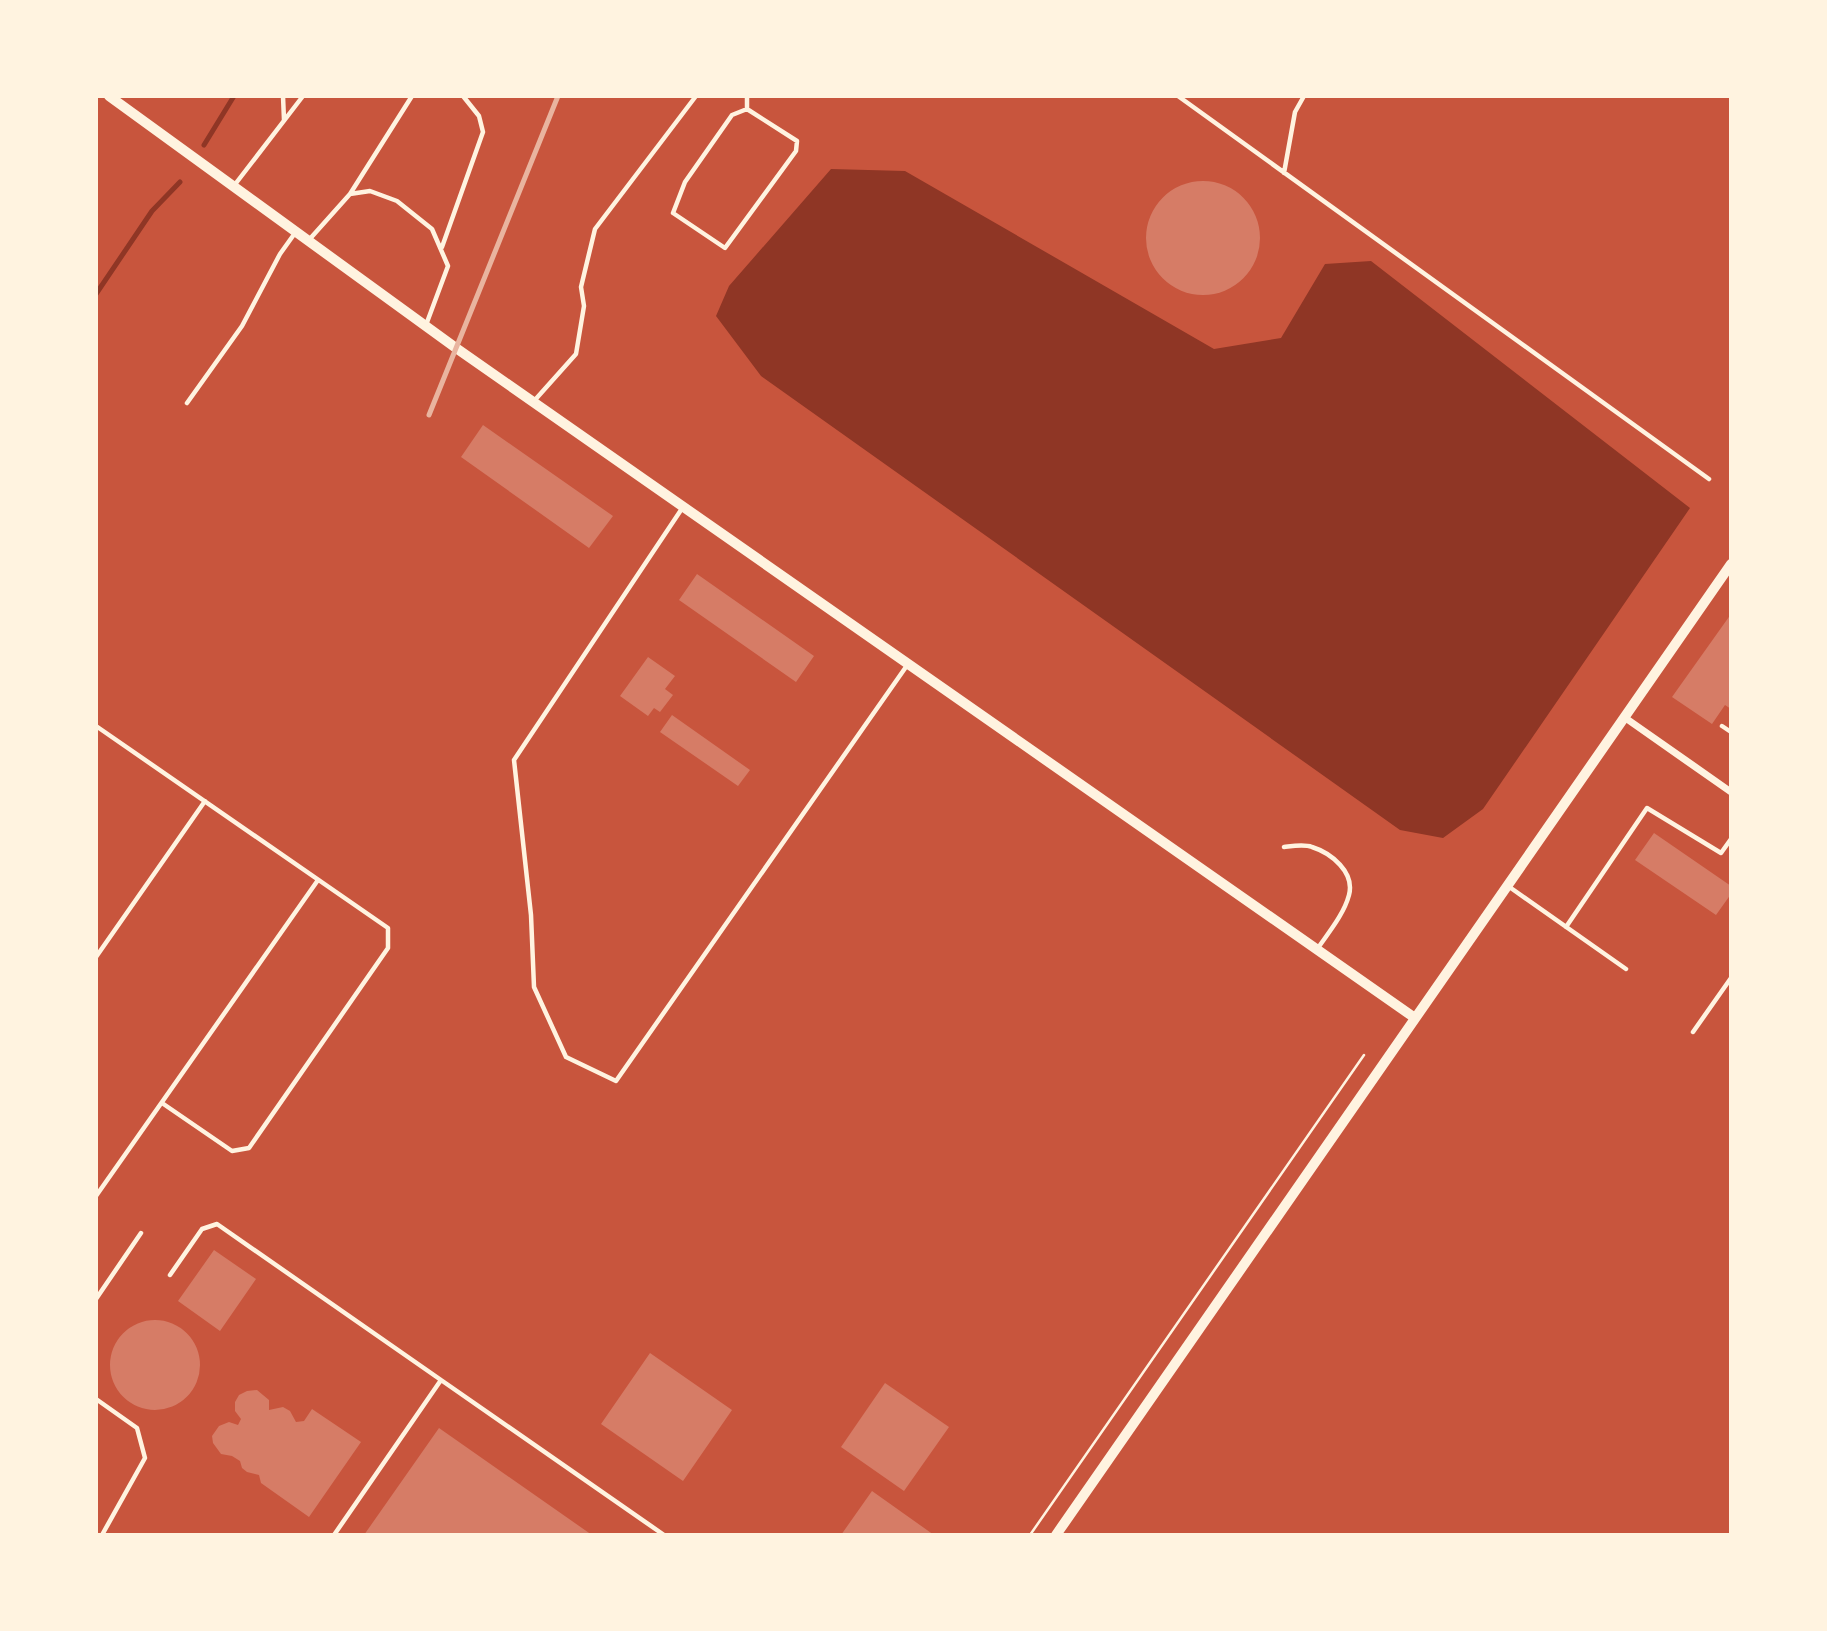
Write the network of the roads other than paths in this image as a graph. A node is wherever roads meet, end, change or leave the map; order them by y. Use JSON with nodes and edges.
{"nodes":[{"id":1,"x":108,"y":96,"type":"edge"},
{"id":2,"x":283,"y":96,"type":"edge"},
{"id":3,"x":303,"y":96,"type":"edge"},
{"id":4,"x":412,"y":96,"type":"edge"},
{"id":5,"x":463,"y":96,"type":"edge"},
{"id":6,"x":696,"y":96,"type":"edge"},
{"id":7,"x":747,"y":96,"type":"edge"},
{"id":8,"x":1178,"y":96,"type":"edge"},
{"id":9,"x":1304,"y":96,"type":"edge"},
{"id":10,"x":747,"y":108,"type":"junction"},
{"id":11,"x":284,"y":121,"type":"junction"},
{"id":12,"x":1284,"y":173,"type":"junction"},
{"id":13,"x":233,"y":187,"type":"junction"},
{"id":14,"x":350,"y":194,"type":"junction"},
{"id":15,"x":295,"y":233,"type":"junction"},
{"id":16,"x":308,"y":242,"type":"junction"},
{"id":17,"x":442,"y":247,"type":"junction"},
{"id":18,"x":425,"y":325,"type":"junction"},
{"id":19,"x":534,"y":402,"type":"junction"},
{"id":20,"x":187,"y":403,"type":"dead end"},
{"id":21,"x":1709,"y":479,"type":"dead end"},
{"id":22,"x":684,"y":506,"type":"junction"},
{"id":23,"x":1731,"y":564,"type":"edge"},
{"id":24,"x":908,"y":663,"type":"junction"},
{"id":25,"x":1624,"y":718,"type":"junction"},
{"id":26,"x":96,"y":726,"type":"edge"},
{"id":27,"x":1722,"y":726,"type":"dead end"},
{"id":28,"x":1731,"y":732,"type":"edge"},
{"id":29,"x":1731,"y":792,"type":"edge"},
{"id":30,"x":205,"y":801,"type":"junction"},
{"id":31,"x":1731,"y":839,"type":"edge"},
{"id":32,"x":1284,"y":847,"type":"dead end"},
{"id":33,"x":318,"y":880,"type":"junction"},
{"id":34,"x":1507,"y":886,"type":"junction"},
{"id":35,"x":1566,"y":927,"type":"junction"},
{"id":36,"x":1317,"y":949,"type":"junction"},
{"id":37,"x":96,"y":957,"type":"edge"},
{"id":38,"x":1626,"y":969,"type":"dead end"},
{"id":39,"x":1731,"y":978,"type":"edge"},
{"id":40,"x":1415,"y":1018,"type":"junction"},
{"id":41,"x":1693,"y":1032,"type":"dead end"},
{"id":42,"x":162,"y":1102,"type":"junction"},
{"id":43,"x":96,"y":1196,"type":"edge"},
{"id":44,"x":141,"y":1233,"type":"dead end"},
{"id":45,"x":170,"y":1275,"type":"dead end"},
{"id":46,"x":96,"y":1299,"type":"edge"},
{"id":47,"x":441,"y":1380,"type":"junction"},
{"id":48,"x":96,"y":1399,"type":"edge"},
{"id":49,"x":662,"y":1534,"type":"edge"},
{"id":50,"x":102,"y":1535,"type":"edge"},
{"id":51,"x":334,"y":1535,"type":"edge"},
{"id":52,"x":1056,"y":1535,"type":"edge"}],
"edges":[{"from":1,"to":13,"type":"street"},
{"from":2,"to":11,"type":"lane"},
{"from":3,"to":11,"type":"lane"},
{"from":4,"to":14,"type":"lane"},
{"from":5,"to":17,"type":"lane"},
{"from":6,"to":19,"type":"lane"},
{"from":7,"to":10,"type":"lane"},
{"from":8,"to":12,"type":"lane"},
{"from":9,"to":12,"type":"lane"},
{"from":10,"to":10,"type":"lane"},
{"from":11,"to":13,"type":"lane"},
{"from":12,"to":21,"type":"lane"},
{"from":13,"to":15,"type":"street"},
{"from":14,"to":16,"type":"lane"},
{"from":14,"to":17,"type":"lane"},
{"from":15,"to":16,"type":"street"},
{"from":15,"to":20,"type":"lane"},
{"from":16,"to":18,"type":"street"},
{"from":17,"to":18,"type":"lane"},
{"from":18,"to":19,"type":"street"},
{"from":19,"to":22,"type":"street"},
{"from":22,"to":24,"type":"street"},
{"from":22,"to":24,"type":"lane"},
{"from":23,"to":25,"type":"street"},
{"from":24,"to":36,"type":"street"},
{"from":25,"to":29,"type":"street"},
{"from":25,"to":34,"type":"street"},
{"from":26,"to":30,"type":"lane"},
{"from":27,"to":28,"type":"lane"},
{"from":30,"to":33,"type":"lane"},
{"from":30,"to":37,"type":"lane"},
{"from":31,"to":35,"type":"lane"},
{"from":32,"to":36,"type":"lane"},
{"from":33,"to":42,"type":"lane"},
{"from":33,"to":42,"type":"lane"},
{"from":34,"to":35,"type":"lane"},
{"from":34,"to":40,"type":"street"},
{"from":35,"to":38,"type":"lane"},
{"from":36,"to":40,"type":"street"},
{"from":39,"to":41,"type":"lane"},
{"from":40,"to":52,"type":"street"},
{"from":42,"to":43,"type":"lane"},
{"from":44,"to":46,"type":"lane"},
{"from":45,"to":47,"type":"lane"},
{"from":47,"to":49,"type":"lane"},
{"from":47,"to":51,"type":"lane"},
{"from":48,"to":50,"type":"lane"}]}
